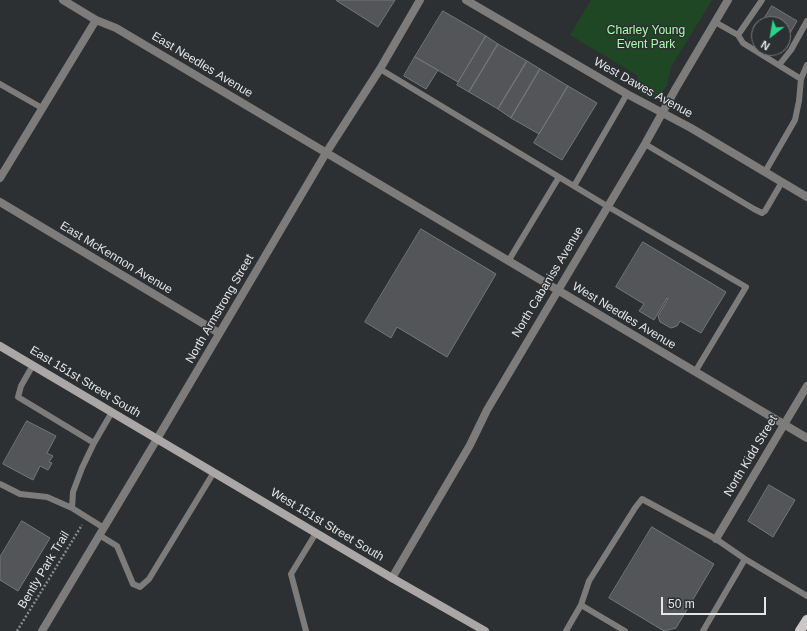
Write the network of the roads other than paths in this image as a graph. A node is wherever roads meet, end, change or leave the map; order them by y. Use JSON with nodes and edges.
{"nodes":[{"id":1,"x":63,"y":0,"type":"edge"},
{"id":2,"x":420,"y":0,"type":"edge"},
{"id":3,"x":466,"y":0,"type":"edge"},
{"id":4,"x":728,"y":0,"type":"edge"},
{"id":5,"x":762,"y":0,"type":"edge"},
{"id":6,"x":96,"y":20,"type":"junction"},
{"id":7,"x":807,"y":21,"type":"edge"},
{"id":8,"x":715,"y":22,"type":"junction"},
{"id":9,"x":738,"y":35,"type":"junction"},
{"id":10,"x":779,"y":65,"type":"junction"},
{"id":11,"x":807,"y":65,"type":"edge"},
{"id":12,"x":380,"y":69,"type":"junction"},
{"id":13,"x":801,"y":79,"type":"junction"},
{"id":14,"x":0,"y":84,"type":"edge"},
{"id":15,"x":627,"y":94,"type":"junction"},
{"id":16,"x":42,"y":108,"type":"junction"},
{"id":17,"x":661,"y":113,"type":"junction"},
{"id":18,"x":645,"y":144,"type":"junction"},
{"id":19,"x":326,"y":153,"type":"junction"},
{"id":20,"x":765,"y":172,"type":"junction"},
{"id":21,"x":559,"y":177,"type":"junction"},
{"id":22,"x":0,"y":178,"type":"edge"},
{"id":23,"x":782,"y":182,"type":"junction"},
{"id":24,"x":574,"y":186,"type":"junction"},
{"id":25,"x":807,"y":197,"type":"edge"},
{"id":26,"x":0,"y":202,"type":"edge"},
{"id":27,"x":607,"y":206,"type":"junction"},
{"id":28,"x":508,"y":260,"type":"junction"},
{"id":29,"x":558,"y":290,"type":"junction"},
{"id":30,"x":219,"y":334,"type":"junction"},
{"id":31,"x":0,"y":346,"type":"edge"},
{"id":32,"x":33,"y":365,"type":"junction"},
{"id":33,"x":695,"y":372,"type":"junction"},
{"id":34,"x":807,"y":386,"type":"edge"},
{"id":35,"x":112,"y":412,"type":"junction"},
{"id":36,"x":784,"y":424,"type":"junction"},
{"id":37,"x":807,"y":438,"type":"edge"},
{"id":38,"x":157,"y":439,"type":"junction"},
{"id":39,"x":94,"y":443,"type":"junction"},
{"id":40,"x":214,"y":472,"type":"junction"},
{"id":41,"x":0,"y":484,"type":"edge"},
{"id":42,"x":72,"y":508,"type":"junction"},
{"id":43,"x":104,"y":528,"type":"junction"},
{"id":44,"x":316,"y":533,"type":"junction"},
{"id":45,"x":99,"y":536,"type":"junction"},
{"id":46,"x":716,"y":539,"type":"junction"},
{"id":47,"x":745,"y":559,"type":"junction"},
{"id":48,"x":392,"y":578,"type":"junction"},
{"id":49,"x":807,"y":596,"type":"edge"},
{"id":50,"x":581,"y":605,"type":"junction"},
{"id":51,"x":807,"y":620,"type":"edge"},
{"id":52,"x":42,"y":631,"type":"edge"},
{"id":53,"x":306,"y":631,"type":"edge"},
{"id":54,"x":485,"y":631,"type":"edge"},
{"id":55,"x":566,"y":631,"type":"edge"},
{"id":56,"x":625,"y":631,"type":"edge"},
{"id":57,"x":703,"y":631,"type":"edge"},
{"id":58,"x":800,"y":631,"type":"edge"}],
"edges":[{"from":1,"to":6,"type":"street","name":"East Needles Avenue"},
{"from":2,"to":12,"type":"street","name":"North Armstrong Street"},
{"from":3,"to":15,"type":"street","name":"West Dawes Avenue"},
{"from":4,"to":8,"type":"street","name":"North Cabaniss Avenue"},
{"from":5,"to":9,"type":"lane"},
{"from":6,"to":16,"type":"street"},
{"from":6,"to":19,"type":"street","name":"East Needles Avenue"},
{"from":7,"to":10,"type":"lane"},
{"from":8,"to":9,"type":"lane"},
{"from":8,"to":17,"type":"street","name":"North Cabaniss Avenue"},
{"from":9,"to":10,"type":"lane"},
{"from":10,"to":13,"type":"lane"},
{"from":11,"to":13,"type":"lane"},
{"from":12,"to":19,"type":"street","name":"North Armstrong Street"},
{"from":12,"to":21,"type":"lane"},
{"from":13,"to":20,"type":"lane"},
{"from":14,"to":16,"type":"lane"},
{"from":15,"to":17,"type":"street","name":"West Dawes Avenue"},
{"from":15,"to":24,"type":"lane"},
{"from":16,"to":22,"type":"street"},
{"from":17,"to":18,"type":"street","name":"North Cabaniss Avenue"},
{"from":17,"to":20,"type":"street","name":"West Dawes Avenue"},
{"from":18,"to":23,"type":"lane"},
{"from":18,"to":27,"type":"street","name":"North Cabaniss Avenue"},
{"from":19,"to":28,"type":"street","name":"West Needles Avenue"},
{"from":19,"to":30,"type":"street","name":"North Armstrong Street"},
{"from":20,"to":23,"type":"street","name":"West Dawes Avenue"},
{"from":21,"to":24,"type":"lane"},
{"from":21,"to":28,"type":"lane"},
{"from":23,"to":25,"type":"street","name":"West Dawes Avenue"},
{"from":24,"to":27,"type":"lane"},
{"from":26,"to":30,"type":"street","name":"East McKennon Avenue"},
{"from":27,"to":29,"type":"street","name":"North Cabaniss Avenue"},
{"from":27,"to":33,"type":"lane"},
{"from":28,"to":29,"type":"street","name":"West Needles Avenue"},
{"from":29,"to":33,"type":"street","name":"West Needles Avenue"},
{"from":29,"to":48,"type":"street","name":"North Cabaniss Avenue"},
{"from":30,"to":38,"type":"street","name":"North Armstrong Street"},
{"from":31,"to":32,"type":"main road","name":"East 151st Street South"},
{"from":32,"to":35,"type":"main road","name":"East 151st Street South"},
{"from":32,"to":39,"type":"lane"},
{"from":33,"to":36,"type":"street","name":"West Needles Avenue"},
{"from":34,"to":36,"type":"street","name":"North Kidd Street"},
{"from":35,"to":38,"type":"main road","name":"East 151st Street South"},
{"from":35,"to":39,"type":"lane"},
{"from":36,"to":37,"type":"street","name":"West Needles Avenue"},
{"from":36,"to":46,"type":"street","name":"North Kidd Street"},
{"from":38,"to":40,"type":"main road","name":"West 151st Street South"},
{"from":38,"to":43,"type":"street","name":"North Armstrong Street"},
{"from":39,"to":42,"type":"lane"},
{"from":40,"to":44,"type":"main road","name":"West 151st Street South"},
{"from":40,"to":45,"type":"lane"},
{"from":41,"to":42,"type":"lane"},
{"from":42,"to":43,"type":"lane"},
{"from":43,"to":45,"type":"street","name":"North Armstrong Street"},
{"from":44,"to":48,"type":"main road","name":"West 151st Street South"},
{"from":44,"to":53,"type":"lane"},
{"from":45,"to":52,"type":"street","name":"North Armstrong Street"},
{"from":46,"to":47,"type":"lane"},
{"from":46,"to":50,"type":"lane"},
{"from":47,"to":49,"type":"lane"},
{"from":47,"to":57,"type":"lane"},
{"from":48,"to":54,"type":"main road","name":"West 151st Street South"},
{"from":50,"to":55,"type":"lane"},
{"from":50,"to":56,"type":"lane"},
{"from":51,"to":58,"type":"main road"}]}
